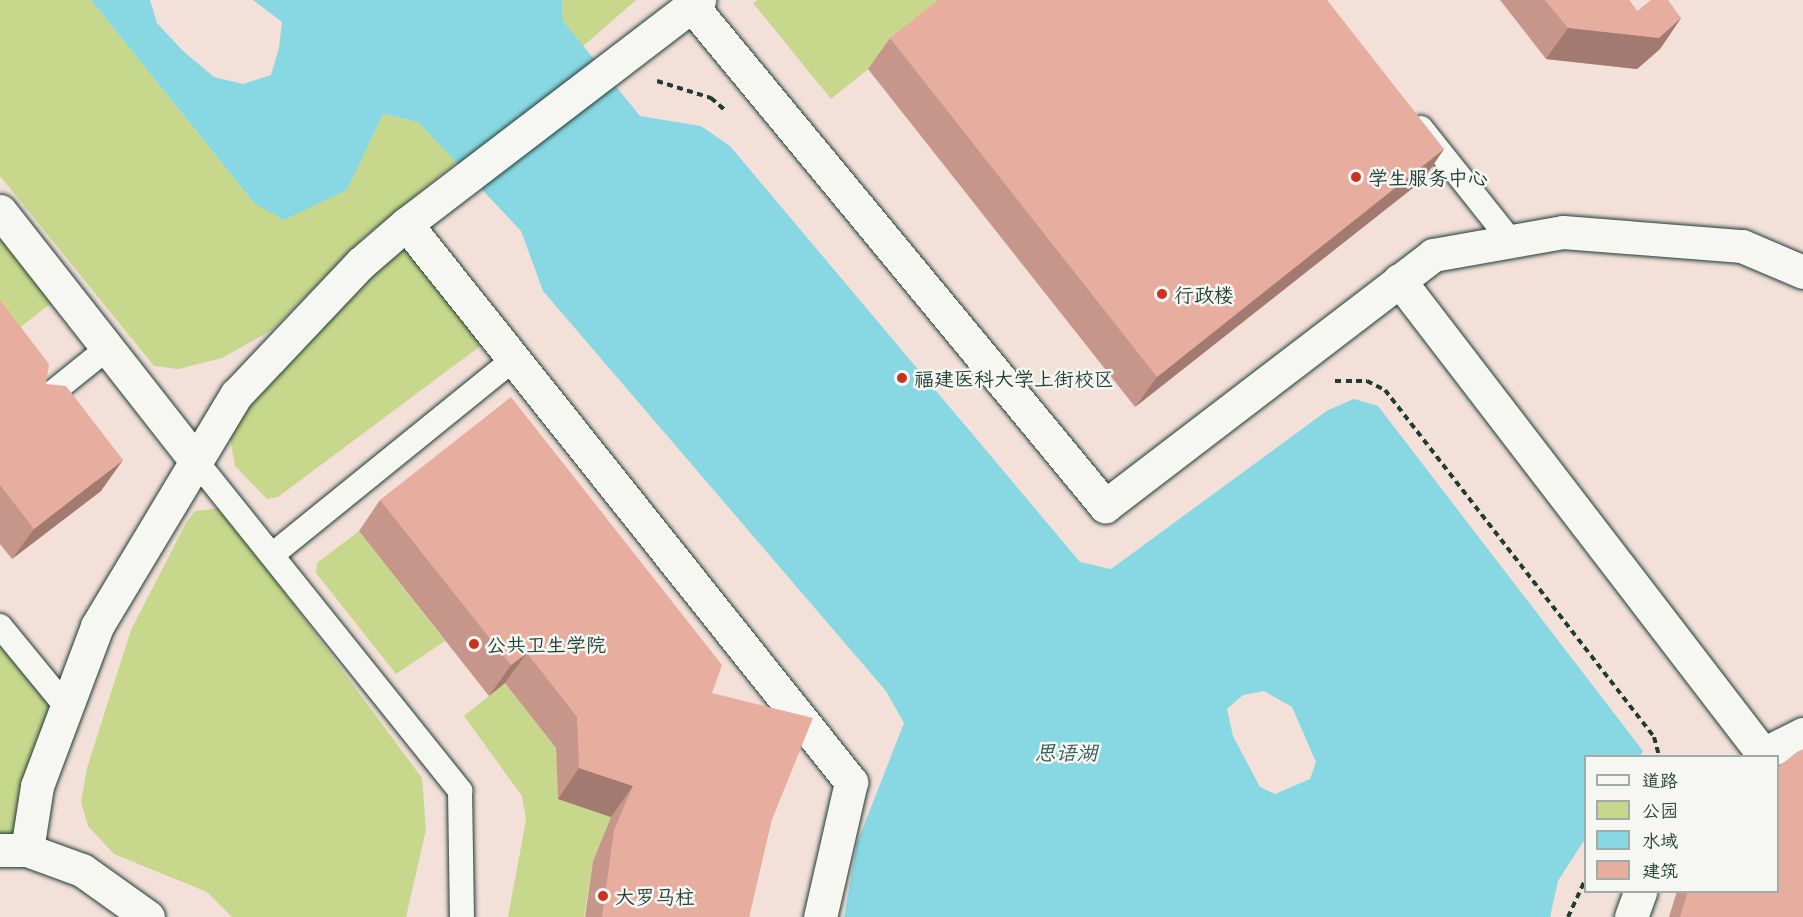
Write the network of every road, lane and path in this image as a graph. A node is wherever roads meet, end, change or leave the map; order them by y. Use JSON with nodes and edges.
{"nodes":[{"id":1,"x":693,"y":2,"type":"edge"},
{"id":2,"x":610,"y":69,"type":"junction"},
{"id":3,"x":1407,"y":111,"type":"edge"},
{"id":4,"x":734,"y":118,"type":"dead end"},
{"id":5,"x":0,"y":211,"type":"edge"},
{"id":6,"x":406,"y":224,"type":"junction"},
{"id":7,"x":1511,"y":241,"type":"junction"},
{"id":8,"x":1803,"y":272,"type":"edge"},
{"id":9,"x":1399,"y":280,"type":"junction"},
{"id":10,"x":108,"y":348,"type":"junction"},
{"id":11,"x":514,"y":359,"type":"junction"},
{"id":12,"x":1325,"y":384,"type":"dead end"},
{"id":13,"x":36,"y":406,"type":"edge"},
{"id":14,"x":196,"y":461,"type":"junction"},
{"id":15,"x":272,"y":555,"type":"junction"},
{"id":16,"x":0,"y":626,"type":"edge"},
{"id":17,"x":63,"y":704,"type":"junction"},
{"id":18,"x":1803,"y":734,"type":"edge"},
{"id":19,"x":1659,"y":755,"type":"edge"},
{"id":20,"x":1761,"y":755,"type":"edge"},
{"id":21,"x":14,"y":850,"type":"edge"},
{"id":22,"x":1584,"y":882,"type":"edge"},
{"id":23,"x":1639,"y":893,"type":"edge"},
{"id":24,"x":148,"y":917,"type":"edge"},
{"id":25,"x":462,"y":917,"type":"edge"},
{"id":26,"x":820,"y":917,"type":"edge"},
{"id":27,"x":1568,"y":917,"type":"edge"},
{"id":28,"x":1631,"y":917,"type":"edge"}],
"edges":[{"from":1,"to":2,"type":"street"},
{"from":1,"to":9,"type":"street"},
{"from":2,"to":4,"type":"path"},
{"from":2,"to":6,"type":"street"},
{"from":3,"to":7,"type":"lane"},
{"from":5,"to":10,"type":"street"},
{"from":6,"to":11,"type":"street"},
{"from":6,"to":14,"type":"street"},
{"from":7,"to":8,"type":"street"},
{"from":7,"to":9,"type":"street"},
{"from":9,"to":20,"type":"street"},
{"from":10,"to":13,"type":"lane"},
{"from":10,"to":14,"type":"street"},
{"from":11,"to":15,"type":"lane"},
{"from":11,"to":26,"type":"street"},
{"from":12,"to":19,"type":"path"},
{"from":14,"to":15,"type":"lane"},
{"from":14,"to":17,"type":"street"},
{"from":15,"to":25,"type":"lane"},
{"from":16,"to":17,"type":"lane"},
{"from":17,"to":21,"type":"street"},
{"from":18,"to":20,"type":"street"},
{"from":21,"to":24,"type":"street"},
{"from":22,"to":27,"type":"path"},
{"from":23,"to":28,"type":"street"}]}
